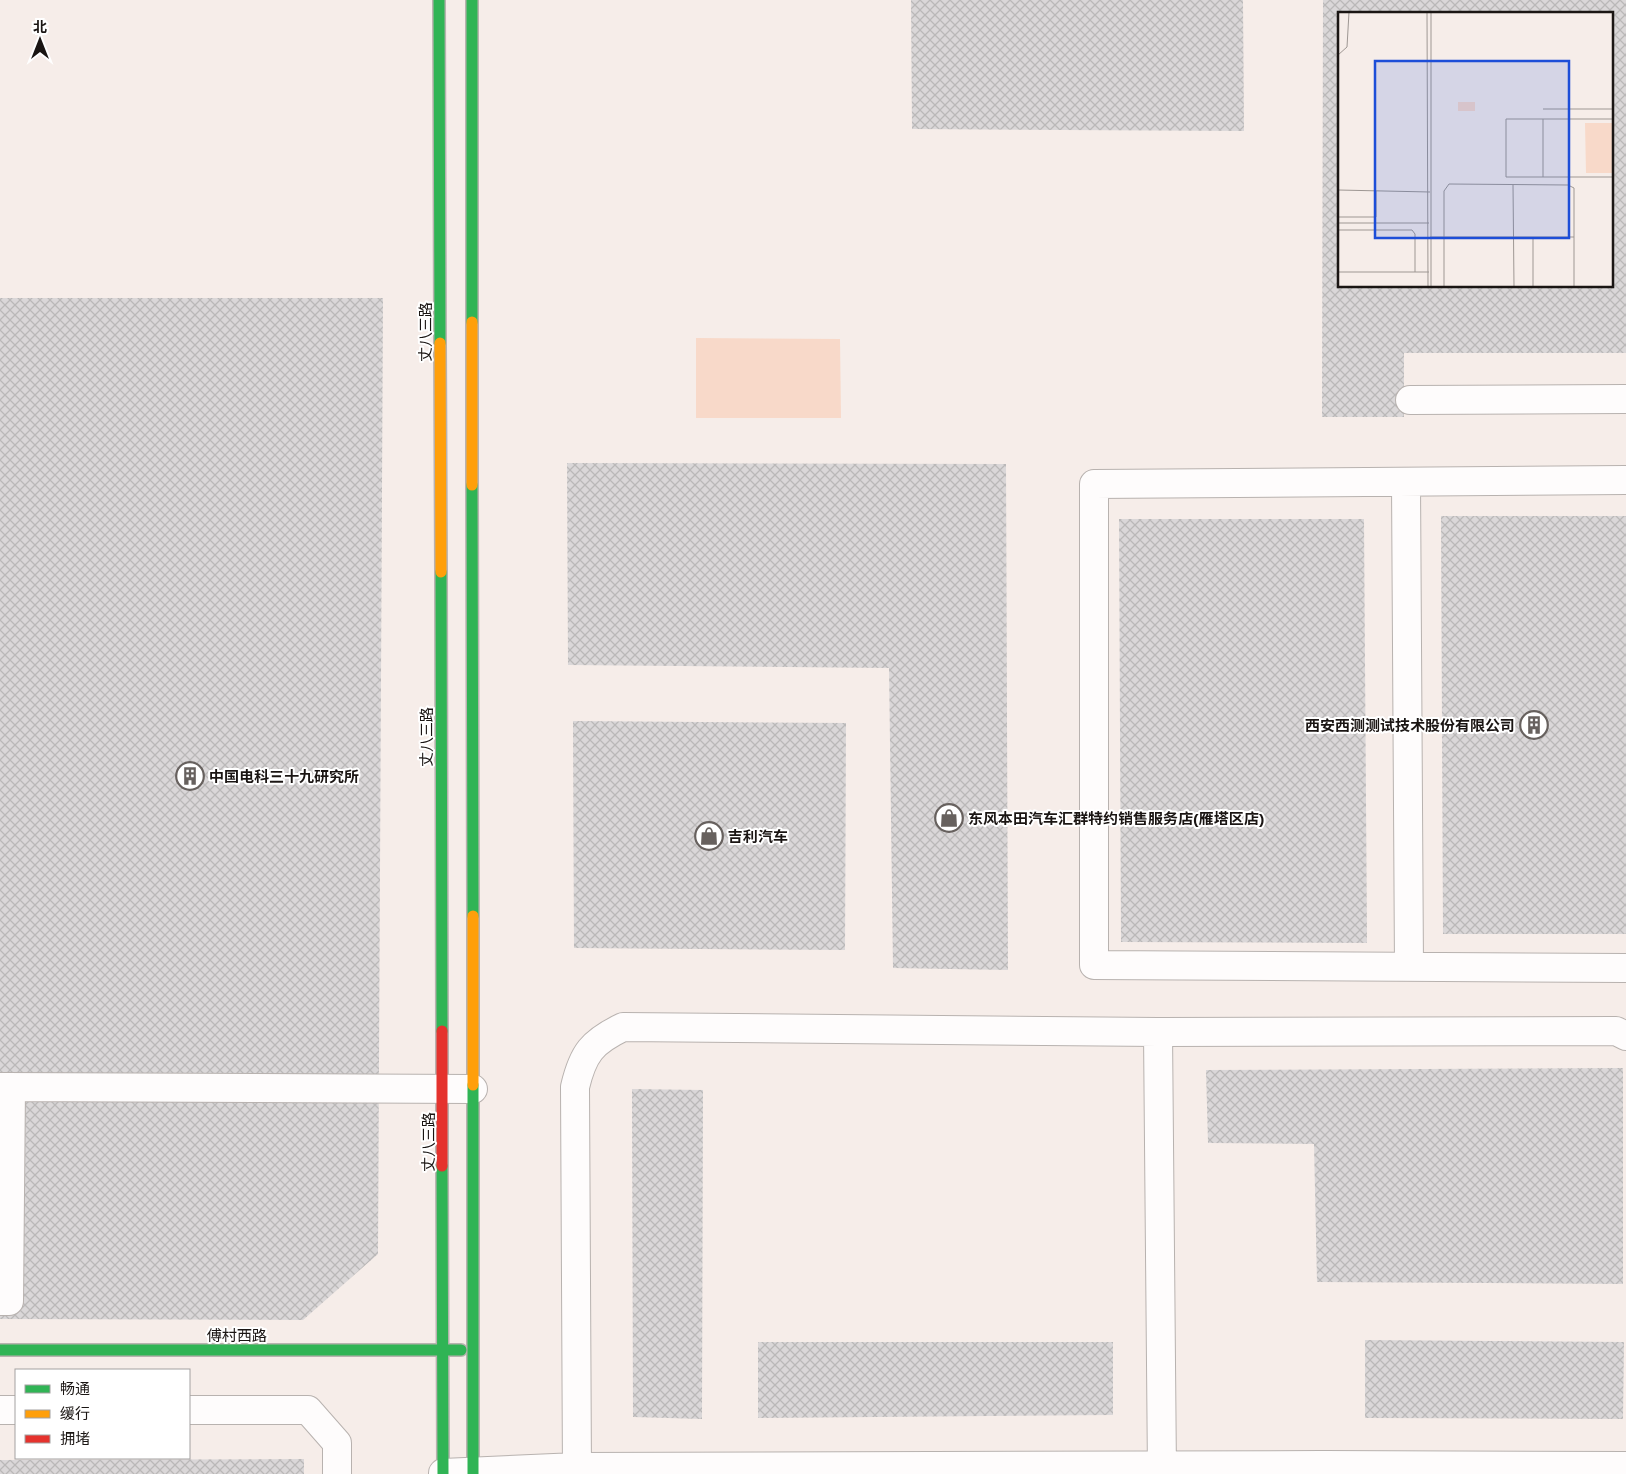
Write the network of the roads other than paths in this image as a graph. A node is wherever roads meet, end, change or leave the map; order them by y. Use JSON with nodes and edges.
{"nodes":[{"id":1,"x":439,"y":0,"type":"edge"},
{"id":2,"x":472,"y":0,"type":"edge"},
{"id":3,"x":1626,"y":399,"type":"edge"},
{"id":4,"x":1410,"y":400,"type":"dead end"},
{"id":5,"x":1626,"y":480,"type":"edge"},
{"id":6,"x":1406,"y":483,"type":"junction"},
{"id":7,"x":1409,"y":967,"type":"junction"},
{"id":8,"x":1626,"y":968,"type":"edge"},
{"id":9,"x":1158,"y":1032,"type":"junction"},
{"id":10,"x":1626,"y":1036,"type":"edge"},
{"id":11,"x":5,"y":1087,"type":"edge"},
{"id":12,"x":473,"y":1089,"type":"junction"},
{"id":13,"x":443,"y":1090,"type":"junction"},
{"id":14,"x":0,"y":1301,"type":"edge"},
{"id":15,"x":0,"y":1350,"type":"edge"},
{"id":16,"x":443,"y":1350,"type":"junction"},
{"id":17,"x":473,"y":1350,"type":"junction"},
{"id":18,"x":0,"y":1410,"type":"edge"},
{"id":19,"x":15,"y":1410,"type":"edge"},
{"id":20,"x":190,"y":1410,"type":"edge"},
{"id":21,"x":1626,"y":1466,"type":"edge"},
{"id":22,"x":1322,"y":1469,"type":"edge"},
{"id":23,"x":1162,"y":1470,"type":"edge"},
{"id":24,"x":577,"y":1471,"type":"edge"},
{"id":25,"x":443,"y":1473,"type":"edge"},
{"id":26,"x":473,"y":1473,"type":"edge"},
{"id":27,"x":337,"y":1474,"type":"edge"}],
"edges":[{"from":1,"to":13,"type":"street","name":"丈八三路"},
{"from":2,"to":12,"type":"street"},
{"from":3,"to":4,"type":"street"},
{"from":5,"to":6,"type":"street"},
{"from":6,"to":7,"type":"street"},
{"from":6,"to":7,"type":"street"},
{"from":7,"to":8,"type":"street"},
{"from":9,"to":10,"type":"street"},
{"from":9,"to":23,"type":"street"},
{"from":9,"to":24,"type":"street"},
{"from":11,"to":13,"type":"street"},
{"from":11,"to":14,"type":"street"},
{"from":12,"to":13,"type":"street"},
{"from":12,"to":17,"type":"street"},
{"from":13,"to":16,"type":"street","name":"丈八三路"},
{"from":15,"to":16,"type":"street","name":"傅村西路"},
{"from":16,"to":17,"type":"street","name":"傅村西路"},
{"from":16,"to":25,"type":"street","name":"丈八三路"},
{"from":17,"to":26,"type":"street"},
{"from":18,"to":19,"type":"street"},
{"from":20,"to":27,"type":"street"},
{"from":21,"to":22,"type":"street"},
{"from":22,"to":23,"type":"street"},
{"from":23,"to":24,"type":"street"},
{"from":24,"to":26,"type":"street"},
{"from":25,"to":26,"type":"street"}]}
